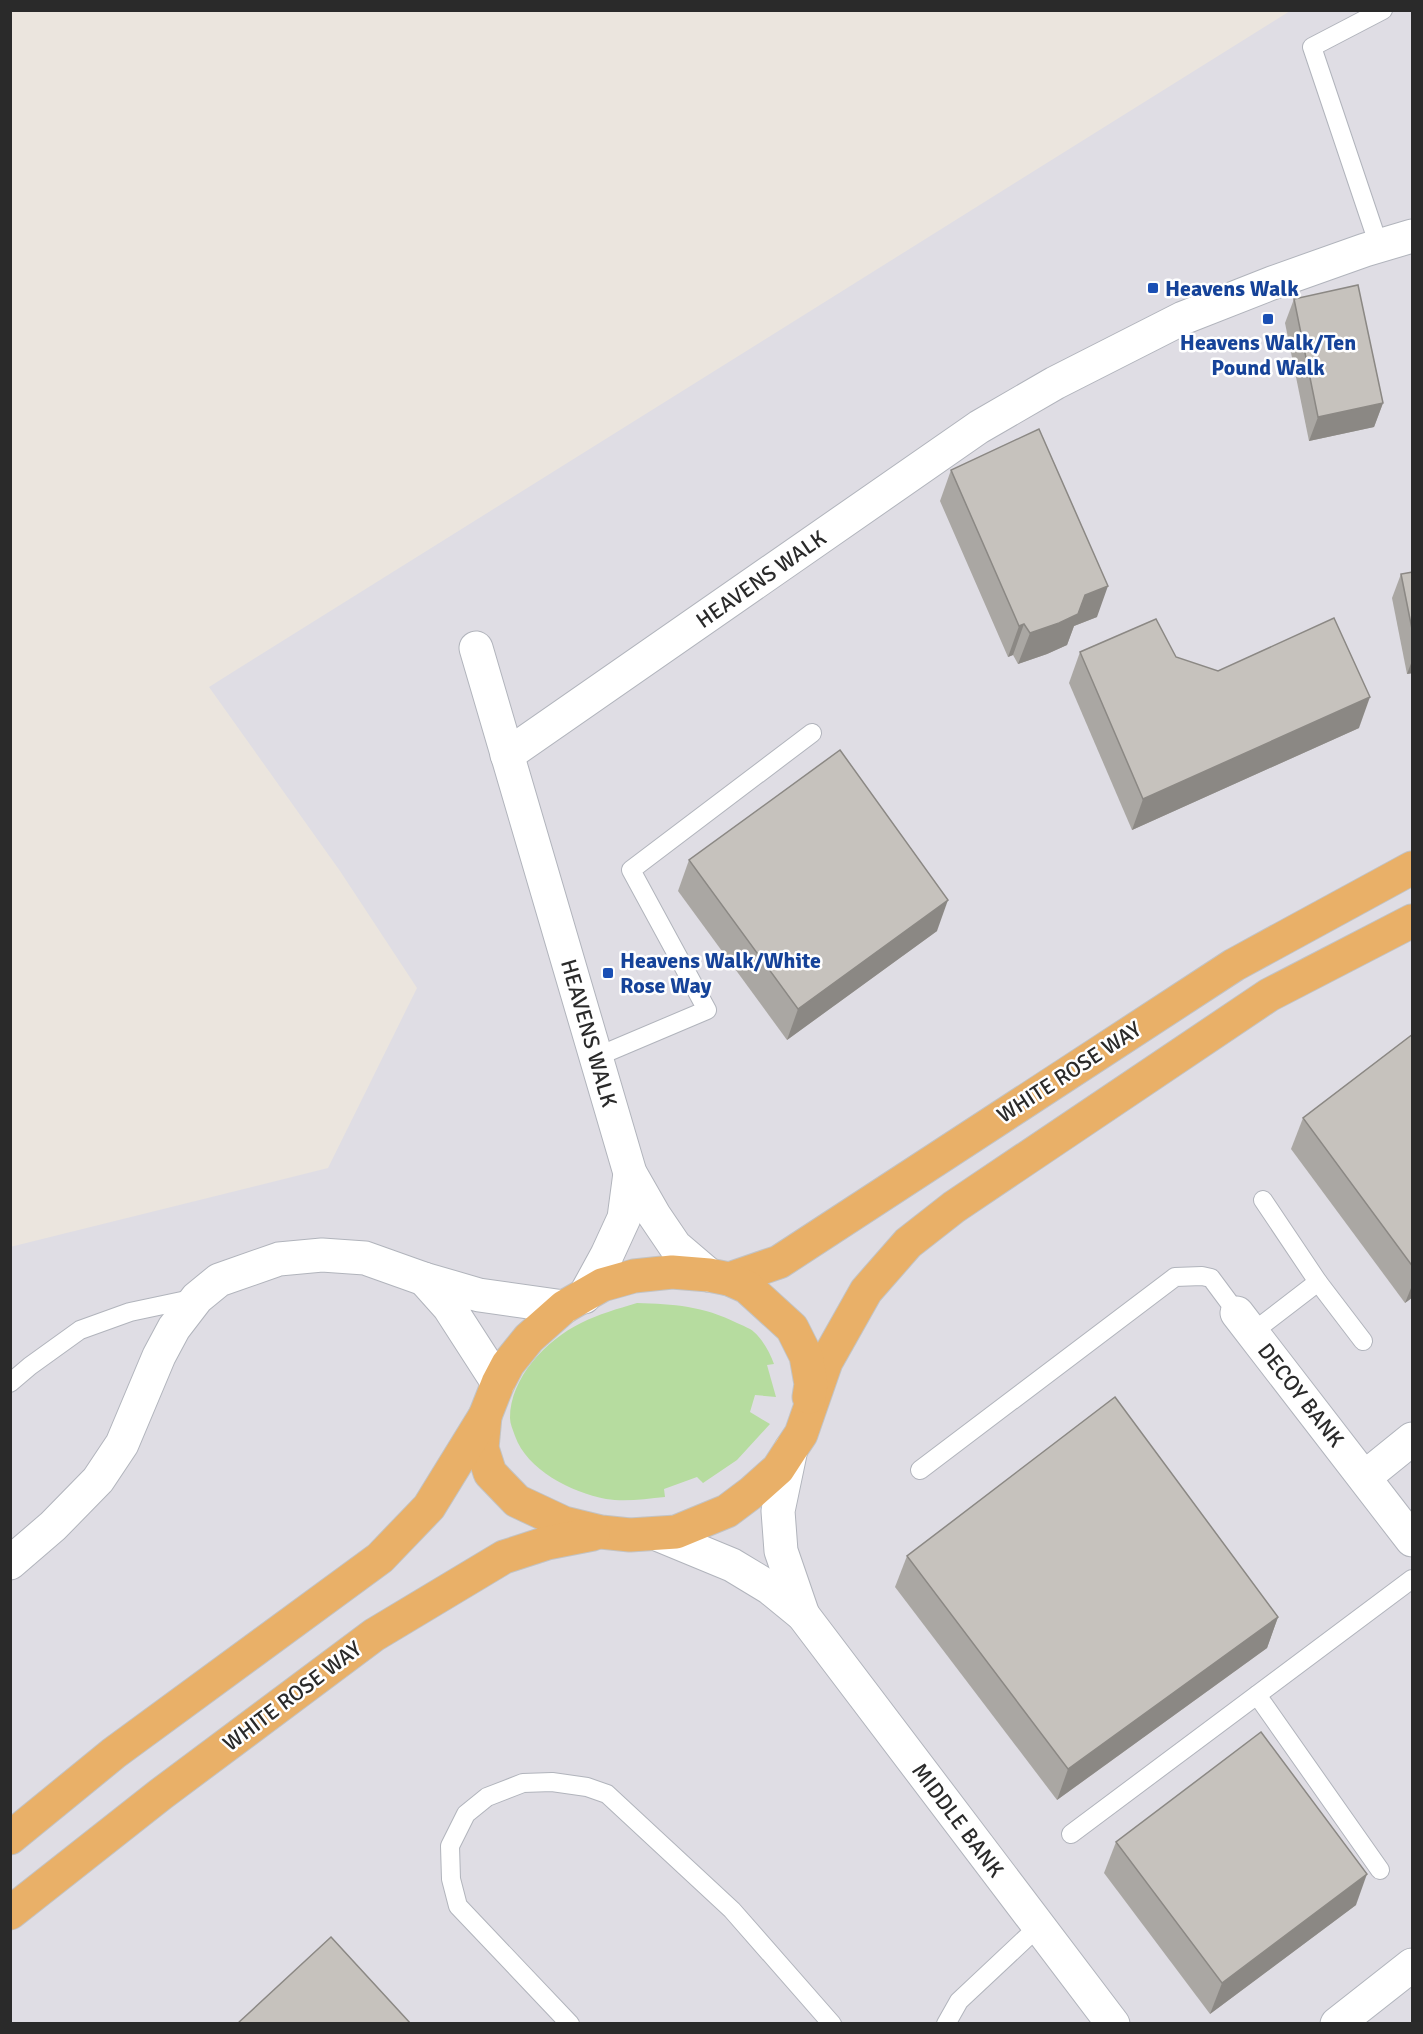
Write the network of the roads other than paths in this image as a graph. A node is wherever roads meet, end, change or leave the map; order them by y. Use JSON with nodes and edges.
{"nodes":[{"id":1,"x":1383,"y":10,"type":"edge"},
{"id":2,"x":1413,"y":237,"type":"edge"},
{"id":3,"x":1379,"y":246,"type":"junction"},
{"id":4,"x":476,"y":648,"type":"dead end"},
{"id":5,"x":812,"y":733,"type":"dead end"},
{"id":6,"x":507,"y":755,"type":"junction"},
{"id":7,"x":1413,"y":868,"type":"edge"},
{"id":8,"x":1413,"y":921,"type":"edge"},
{"id":9,"x":596,"y":1057,"type":"junction"},
{"id":10,"x":630,"y":1173,"type":"junction"},
{"id":11,"x":1263,"y":1200,"type":"dead end"},
{"id":12,"x":719,"y":1277,"type":"junction"},
{"id":13,"x":424,"y":1279,"type":"junction"},
{"id":14,"x":1318,"y":1282,"type":"junction"},
{"id":15,"x":197,"y":1298,"type":"junction"},
{"id":16,"x":574,"y":1302,"type":"junction"},
{"id":17,"x":1245,"y":1323,"type":"junction"},
{"id":18,"x":1363,"y":1341,"type":"dead end"},
{"id":19,"x":10,"y":1383,"type":"edge"},
{"id":20,"x":498,"y":1383,"type":"junction"},
{"id":21,"x":808,"y":1411,"type":"junction"},
{"id":22,"x":485,"y":1416,"type":"junction"},
{"id":23,"x":1413,"y":1439,"type":"edge"},
{"id":24,"x":791,"y":1449,"type":"junction"},
{"id":25,"x":920,"y":1470,"type":"dead end"},
{"id":26,"x":1365,"y":1477,"type":"junction"},
{"id":27,"x":601,"y":1532,"type":"junction"},
{"id":28,"x":657,"y":1534,"type":"junction"},
{"id":29,"x":1413,"y":1540,"type":"edge"},
{"id":30,"x":10,"y":1563,"type":"edge"},
{"id":31,"x":1413,"y":1579,"type":"edge"},
{"id":32,"x":804,"y":1615,"type":"junction"},
{"id":33,"x":1257,"y":1695,"type":"junction"},
{"id":34,"x":1071,"y":1834,"type":"dead end"},
{"id":35,"x":10,"y":1838,"type":"edge"},
{"id":36,"x":1380,"y":1870,"type":"dead end"},
{"id":37,"x":10,"y":1913,"type":"edge"},
{"id":38,"x":1039,"y":1926,"type":"junction"},
{"id":39,"x":1413,"y":1965,"type":"edge"},
{"id":40,"x":570,"y":2024,"type":"edge"},
{"id":41,"x":832,"y":2024,"type":"edge"},
{"id":42,"x":946,"y":2024,"type":"edge"},
{"id":43,"x":1113,"y":2024,"type":"edge"},
{"id":44,"x":1337,"y":2024,"type":"edge"}],
"edges":[{"from":1,"to":3,"type":"lane"},
{"from":2,"to":3,"type":"street","name":"HEAVENS WALK"},
{"from":3,"to":6,"type":"street","name":"HEAVENS WALK"},
{"from":4,"to":6,"type":"street","name":"HEAVENS WALK"},
{"from":5,"to":9,"type":"lane"},
{"from":6,"to":9,"type":"street","name":"HEAVENS WALK"},
{"from":7,"to":12,"type":"highway","name":"WHITE ROSE WAY"},
{"from":8,"to":21,"type":"highway","name":"WHITE ROSE WAY"},
{"from":9,"to":10,"type":"street","name":"HEAVENS WALK"},
{"from":10,"to":12,"type":"street","name":"HEAVENS WALK"},
{"from":10,"to":16,"type":"street","name":"HEAVENS WALK"},
{"from":11,"to":14,"type":"lane"},
{"from":12,"to":16,"type":"highway","name":"WHITE ROSE WAY"},
{"from":12,"to":21,"type":"highway","name":"WHITE ROSE WAY"},
{"from":13,"to":15,"type":"street"},
{"from":13,"to":16,"type":"street"},
{"from":13,"to":20,"type":"street"},
{"from":14,"to":17,"type":"lane"},
{"from":14,"to":18,"type":"lane"},
{"from":15,"to":19,"type":"lane"},
{"from":15,"to":30,"type":"street"},
{"from":16,"to":20,"type":"highway","name":"WHITE ROSE WAY"},
{"from":17,"to":25,"type":"lane"},
{"from":17,"to":26,"type":"street","name":"DECOY BANK"},
{"from":20,"to":22,"type":"highway","name":"WHITE ROSE WAY"},
{"from":21,"to":24,"type":"highway","name":"WHITE ROSE WAY"},
{"from":22,"to":27,"type":"highway","name":"WHITE ROSE WAY"},
{"from":22,"to":35,"type":"highway","name":"WHITE ROSE WAY"},
{"from":23,"to":26,"type":"street"},
{"from":24,"to":28,"type":"highway","name":"WHITE ROSE WAY"},
{"from":24,"to":32,"type":"street","name":"MIDDLE BANK"},
{"from":26,"to":29,"type":"street","name":"DECOY BANK"},
{"from":27,"to":28,"type":"highway","name":"WHITE ROSE WAY"},
{"from":27,"to":37,"type":"highway","name":"WHITE ROSE WAY"},
{"from":28,"to":32,"type":"street","name":"MIDDLE BANK"},
{"from":31,"to":33,"type":"lane"},
{"from":32,"to":38,"type":"street","name":"MIDDLE BANK"},
{"from":33,"to":34,"type":"lane"},
{"from":33,"to":36,"type":"lane"},
{"from":38,"to":42,"type":"lane"},
{"from":38,"to":43,"type":"street","name":"MIDDLE BANK"},
{"from":39,"to":44,"type":"street"},
{"from":40,"to":41,"type":"lane"}]}
